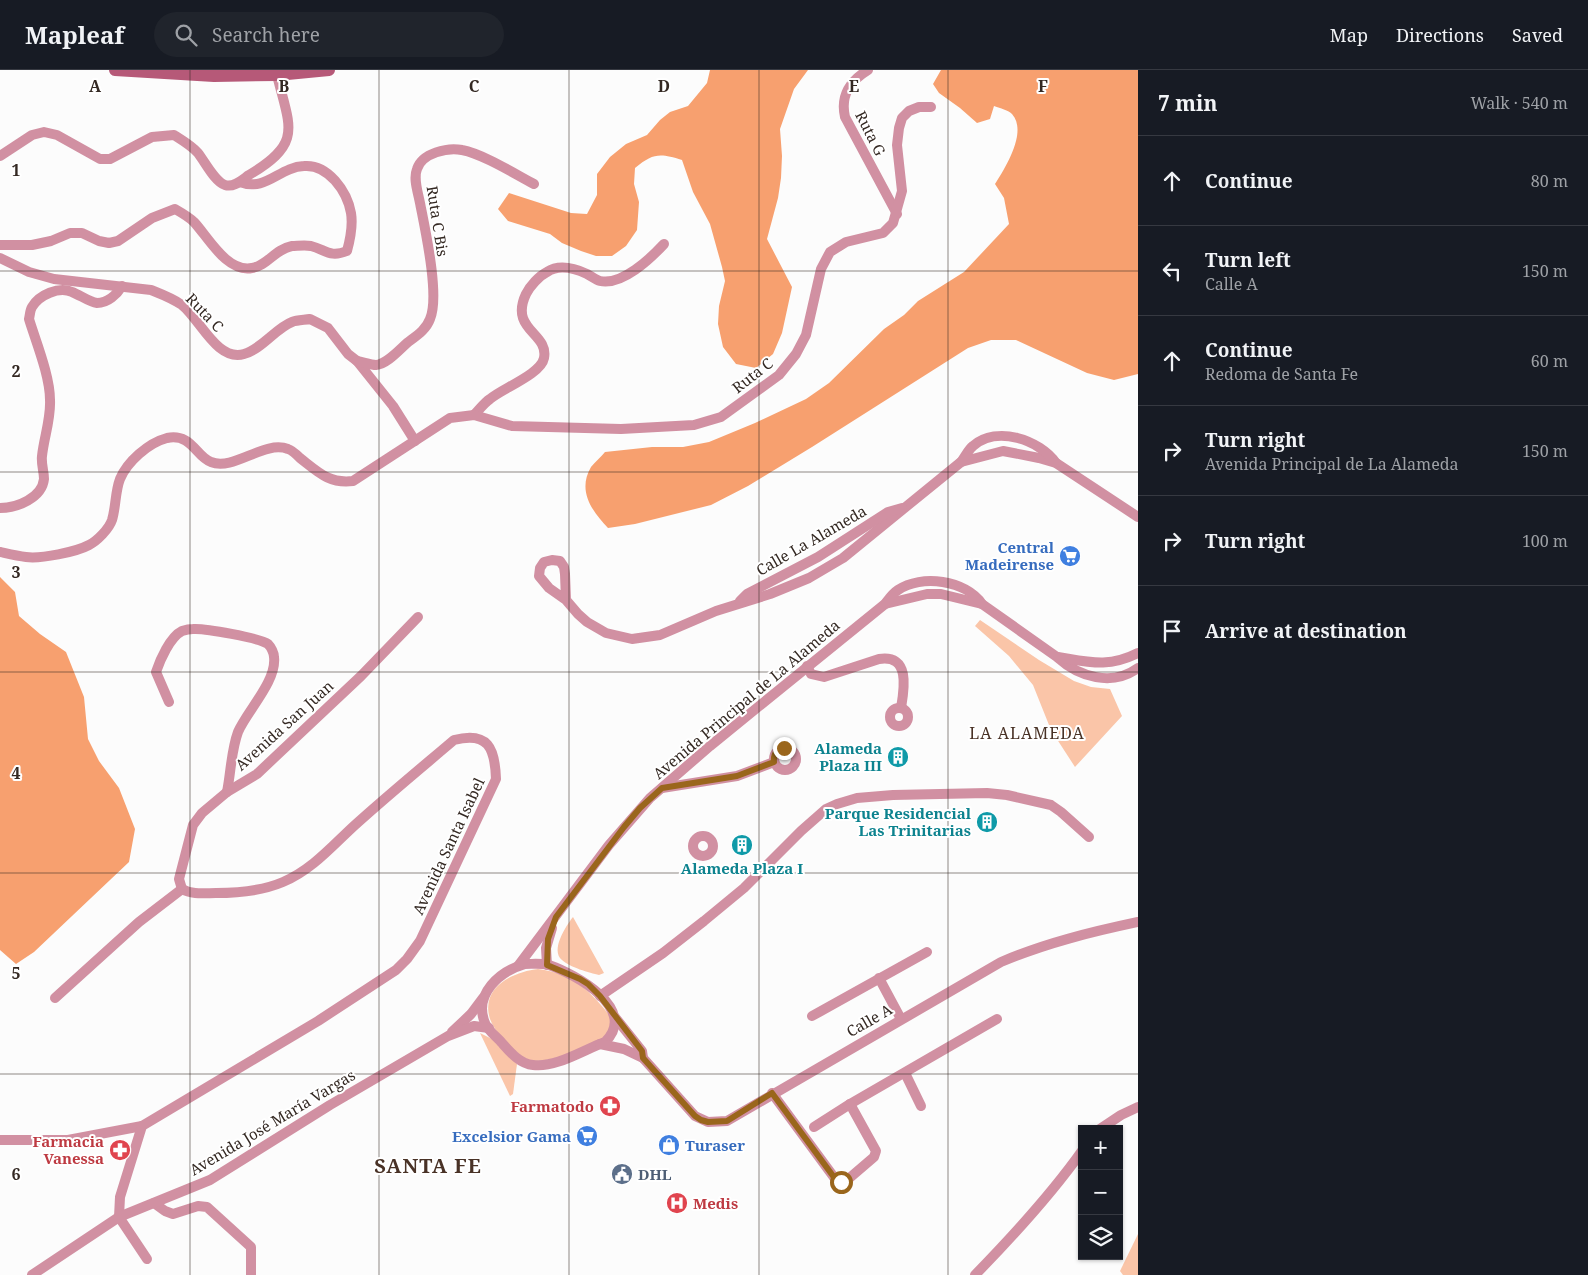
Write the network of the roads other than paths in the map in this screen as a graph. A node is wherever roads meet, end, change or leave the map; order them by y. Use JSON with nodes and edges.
{"nodes":[{"id":1,"x":115,"y":70,"type":"edge"},
{"id":2,"x":329,"y":70,"type":"edge"},
{"id":3,"x":868,"y":70,"type":"edge"},
{"id":4,"x":192,"y":72,"type":"edge"},
{"id":5,"x":279,"y":72,"type":"edge"},
{"id":6,"x":931,"y":107,"type":"dead end"},
{"id":7,"x":0,"y":156,"type":"edge"},
{"id":8,"x":240,"y":182,"type":"junction"},
{"id":9,"x":534,"y":184,"type":"dead end"},
{"id":10,"x":897,"y":214,"type":"junction"},
{"id":11,"x":664,"y":244,"type":"dead end"},
{"id":12,"x":0,"y":245,"type":"edge"},
{"id":13,"x":0,"y":258,"type":"edge"},
{"id":14,"x":122,"y":286,"type":"junction"},
{"id":15,"x":358,"y":361,"type":"junction"},
{"id":16,"x":474,"y":415,"type":"junction"},
{"id":17,"x":1004,"y":437,"type":"junction"},
{"id":18,"x":415,"y":441,"type":"junction"},
{"id":19,"x":1003,"y":451,"type":"junction"},
{"id":20,"x":961,"y":462,"type":"junction"},
{"id":21,"x":1056,"y":464,"type":"junction"},
{"id":22,"x":0,"y":508,"type":"edge"},
{"id":23,"x":903,"y":508,"type":"junction"},
{"id":24,"x":1138,"y":517,"type":"edge"},
{"id":25,"x":0,"y":552,"type":"edge"},
{"id":26,"x":818,"y":557,"type":"junction"},
{"id":27,"x":825,"y":569,"type":"junction"},
{"id":28,"x":931,"y":582,"type":"junction"},
{"id":29,"x":927,"y":594,"type":"junction"},
{"id":30,"x":566,"y":600,"type":"dead end"},
{"id":31,"x":737,"y":604,"type":"junction"},
{"id":32,"x":885,"y":604,"type":"junction"},
{"id":33,"x":982,"y":604,"type":"junction"},
{"id":34,"x":418,"y":617,"type":"dead end"},
{"id":35,"x":1138,"y":654,"type":"edge"},
{"id":36,"x":1057,"y":657,"type":"junction"},
{"id":37,"x":1111,"y":663,"type":"junction"},
{"id":38,"x":807,"y":666,"type":"junction"},
{"id":39,"x":1138,"y":668,"type":"edge"},
{"id":40,"x":1114,"y":678,"type":"junction"},
{"id":41,"x":169,"y":702,"type":"dead end"},
{"id":42,"x":901,"y":708,"type":"dead end"},
{"id":43,"x":774,"y":762,"type":"dead end"},
{"id":44,"x":662,"y":788,"type":"junction"},
{"id":45,"x":227,"y":792,"type":"junction"},
{"id":46,"x":1089,"y":837,"type":"dead end"},
{"id":47,"x":182,"y":889,"type":"junction"},
{"id":48,"x":556,"y":917,"type":"junction"},
{"id":49,"x":1138,"y":922,"type":"edge"},
{"id":50,"x":927,"y":952,"type":"dead end"},
{"id":51,"x":547,"y":965,"type":"junction"},
{"id":52,"x":518,"y":966,"type":"junction"},
{"id":53,"x":879,"y":978,"type":"junction"},
{"id":54,"x":600,"y":996,"type":"junction"},
{"id":55,"x":484,"y":997,"type":"junction"},
{"id":56,"x":55,"y":998,"type":"dead end"},
{"id":57,"x":614,"y":1016,"type":"junction"},
{"id":58,"x":812,"y":1016,"type":"dead end"},
{"id":59,"x":901,"y":1019,"type":"junction"},
{"id":60,"x":997,"y":1019,"type":"dead end"},
{"id":61,"x":489,"y":1028,"type":"junction"},
{"id":62,"x":448,"y":1036,"type":"junction"},
{"id":63,"x":600,"y":1044,"type":"junction"},
{"id":64,"x":643,"y":1058,"type":"junction"},
{"id":65,"x":905,"y":1073,"type":"junction"},
{"id":66,"x":772,"y":1093,"type":"junction"},
{"id":67,"x":850,"y":1104,"type":"junction"},
{"id":68,"x":922,"y":1106,"type":"dead end"},
{"id":69,"x":1138,"y":1107,"type":"edge"},
{"id":70,"x":1106,"y":1125,"type":"edge"},
{"id":71,"x":142,"y":1126,"type":"junction"},
{"id":72,"x":814,"y":1127,"type":"dead end"},
{"id":73,"x":0,"y":1140,"type":"edge"},
{"id":74,"x":1078,"y":1157,"type":"edge"},
{"id":75,"x":154,"y":1203,"type":"junction"},
{"id":76,"x":119,"y":1217,"type":"junction"},
{"id":77,"x":147,"y":1259,"type":"dead end"},
{"id":78,"x":32,"y":1275,"type":"edge"},
{"id":79,"x":251,"y":1275,"type":"edge"},
{"id":80,"x":975,"y":1275,"type":"edge"}],
"edges":[{"from":1,"to":4,"type":"main road"},
{"from":2,"to":5,"type":"main road"},
{"from":3,"to":10,"type":"street","name":"Ruta G"},
{"from":4,"to":5,"type":"main road"},
{"from":5,"to":8,"type":"street"},
{"from":6,"to":10,"type":"street","name":"Ruta C"},
{"from":7,"to":8,"type":"street"},
{"from":8,"to":12,"type":"street"},
{"from":9,"to":15,"type":"street","name":"Ruta C Bis"},
{"from":10,"to":16,"type":"street","name":"Ruta C"},
{"from":11,"to":16,"type":"street"},
{"from":13,"to":14,"type":"street","name":"Ruta C"},
{"from":14,"to":15,"type":"street","name":"Ruta C"},
{"from":14,"to":22,"type":"street"},
{"from":15,"to":18,"type":"street","name":"Ruta C"},
{"from":16,"to":18,"type":"street","name":"Ruta C"},
{"from":17,"to":19,"type":"street"},
{"from":17,"to":20,"type":"street","name":"Calle La Alameda"},
{"from":17,"to":21,"type":"street","name":"Calle La Alameda"},
{"from":18,"to":25,"type":"street","name":"Ruta C"},
{"from":19,"to":20,"type":"street","name":"Calle La Alameda"},
{"from":19,"to":21,"type":"street","name":"Calle La Alameda"},
{"from":20,"to":23,"type":"street","name":"Calle La Alameda"},
{"from":21,"to":24,"type":"street","name":"Calle La Alameda"},
{"from":23,"to":26,"type":"street","name":"Calle La Alameda"},
{"from":23,"to":27,"type":"street","name":"Calle La Alameda"},
{"from":26,"to":27,"type":"street"},
{"from":26,"to":31,"type":"street","name":"Calle La Alameda"},
{"from":27,"to":31,"type":"street","name":"Calle La Alameda"},
{"from":28,"to":29,"type":"street"},
{"from":28,"to":32,"type":"street","name":"Avenida Principal de La Alameda"},
{"from":28,"to":33,"type":"street","name":"Avenida Principal de La Alameda"},
{"from":29,"to":32,"type":"street","name":"Avenida Principal de La Alameda"},
{"from":29,"to":33,"type":"street","name":"Avenida Principal de La Alameda"},
{"from":30,"to":31,"type":"street","name":"Calle La Alameda"},
{"from":32,"to":38,"type":"street","name":"Avenida Principal de La Alameda"},
{"from":33,"to":36,"type":"street","name":"Avenida Principal de La Alameda"},
{"from":34,"to":45,"type":"street","name":"Avenida San Juan"},
{"from":35,"to":37,"type":"street","name":"Avenida Principal de La Alameda"},
{"from":36,"to":37,"type":"street","name":"Avenida Principal de La Alameda"},
{"from":36,"to":40,"type":"street","name":"Avenida Principal de La Alameda"},
{"from":37,"to":40,"type":"street"},
{"from":38,"to":42,"type":"street"},
{"from":38,"to":44,"type":"street","name":"Avenida Principal de La Alameda"},
{"from":39,"to":40,"type":"street","name":"Avenida Principal de La Alameda"},
{"from":41,"to":45,"type":"street"},
{"from":43,"to":44,"type":"street"},
{"from":44,"to":48,"type":"street","name":"Avenida Principal de La Alameda"},
{"from":45,"to":47,"type":"street","name":"Avenida San Juan"},
{"from":46,"to":54,"type":"street"},
{"from":47,"to":56,"type":"street"},
{"from":47,"to":71,"type":"street","name":"Avenida Santa Isabel"},
{"from":48,"to":51,"type":"street","name":"Avenida Principal de La Alameda"},
{"from":48,"to":52,"type":"street","name":"Avenida Principal de La Alameda"},
{"from":49,"to":59,"type":"street","name":"Calle A"},
{"from":50,"to":53,"type":"street"},
{"from":51,"to":52,"type":"street"},
{"from":51,"to":54,"type":"street"},
{"from":52,"to":55,"type":"street"},
{"from":53,"to":58,"type":"street"},
{"from":53,"to":59,"type":"street"},
{"from":54,"to":57,"type":"street"},
{"from":55,"to":61,"type":"street"},
{"from":55,"to":62,"type":"street","name":"Avenida José María Vargas"},
{"from":57,"to":63,"type":"street"},
{"from":57,"to":64,"type":"street","name":"Calle A"},
{"from":59,"to":66,"type":"street","name":"Calle A"},
{"from":60,"to":65,"type":"street"},
{"from":61,"to":62,"type":"street","name":"Avenida José María Vargas"},
{"from":61,"to":63,"type":"street"},
{"from":62,"to":75,"type":"street","name":"Avenida José María Vargas"},
{"from":63,"to":64,"type":"street","name":"Calle A"},
{"from":64,"to":66,"type":"street","name":"Calle A"},
{"from":65,"to":67,"type":"street"},
{"from":65,"to":68,"type":"street"},
{"from":66,"to":67,"type":"street"},
{"from":67,"to":72,"type":"street"},
{"from":69,"to":70,"type":"street"},
{"from":71,"to":73,"type":"street"},
{"from":71,"to":76,"type":"street"},
{"from":74,"to":80,"type":"street"},
{"from":75,"to":76,"type":"street","name":"Avenida José María Vargas"},
{"from":75,"to":79,"type":"street"},
{"from":76,"to":77,"type":"street"},
{"from":76,"to":78,"type":"street","name":"Avenida José María Vargas"}]}
